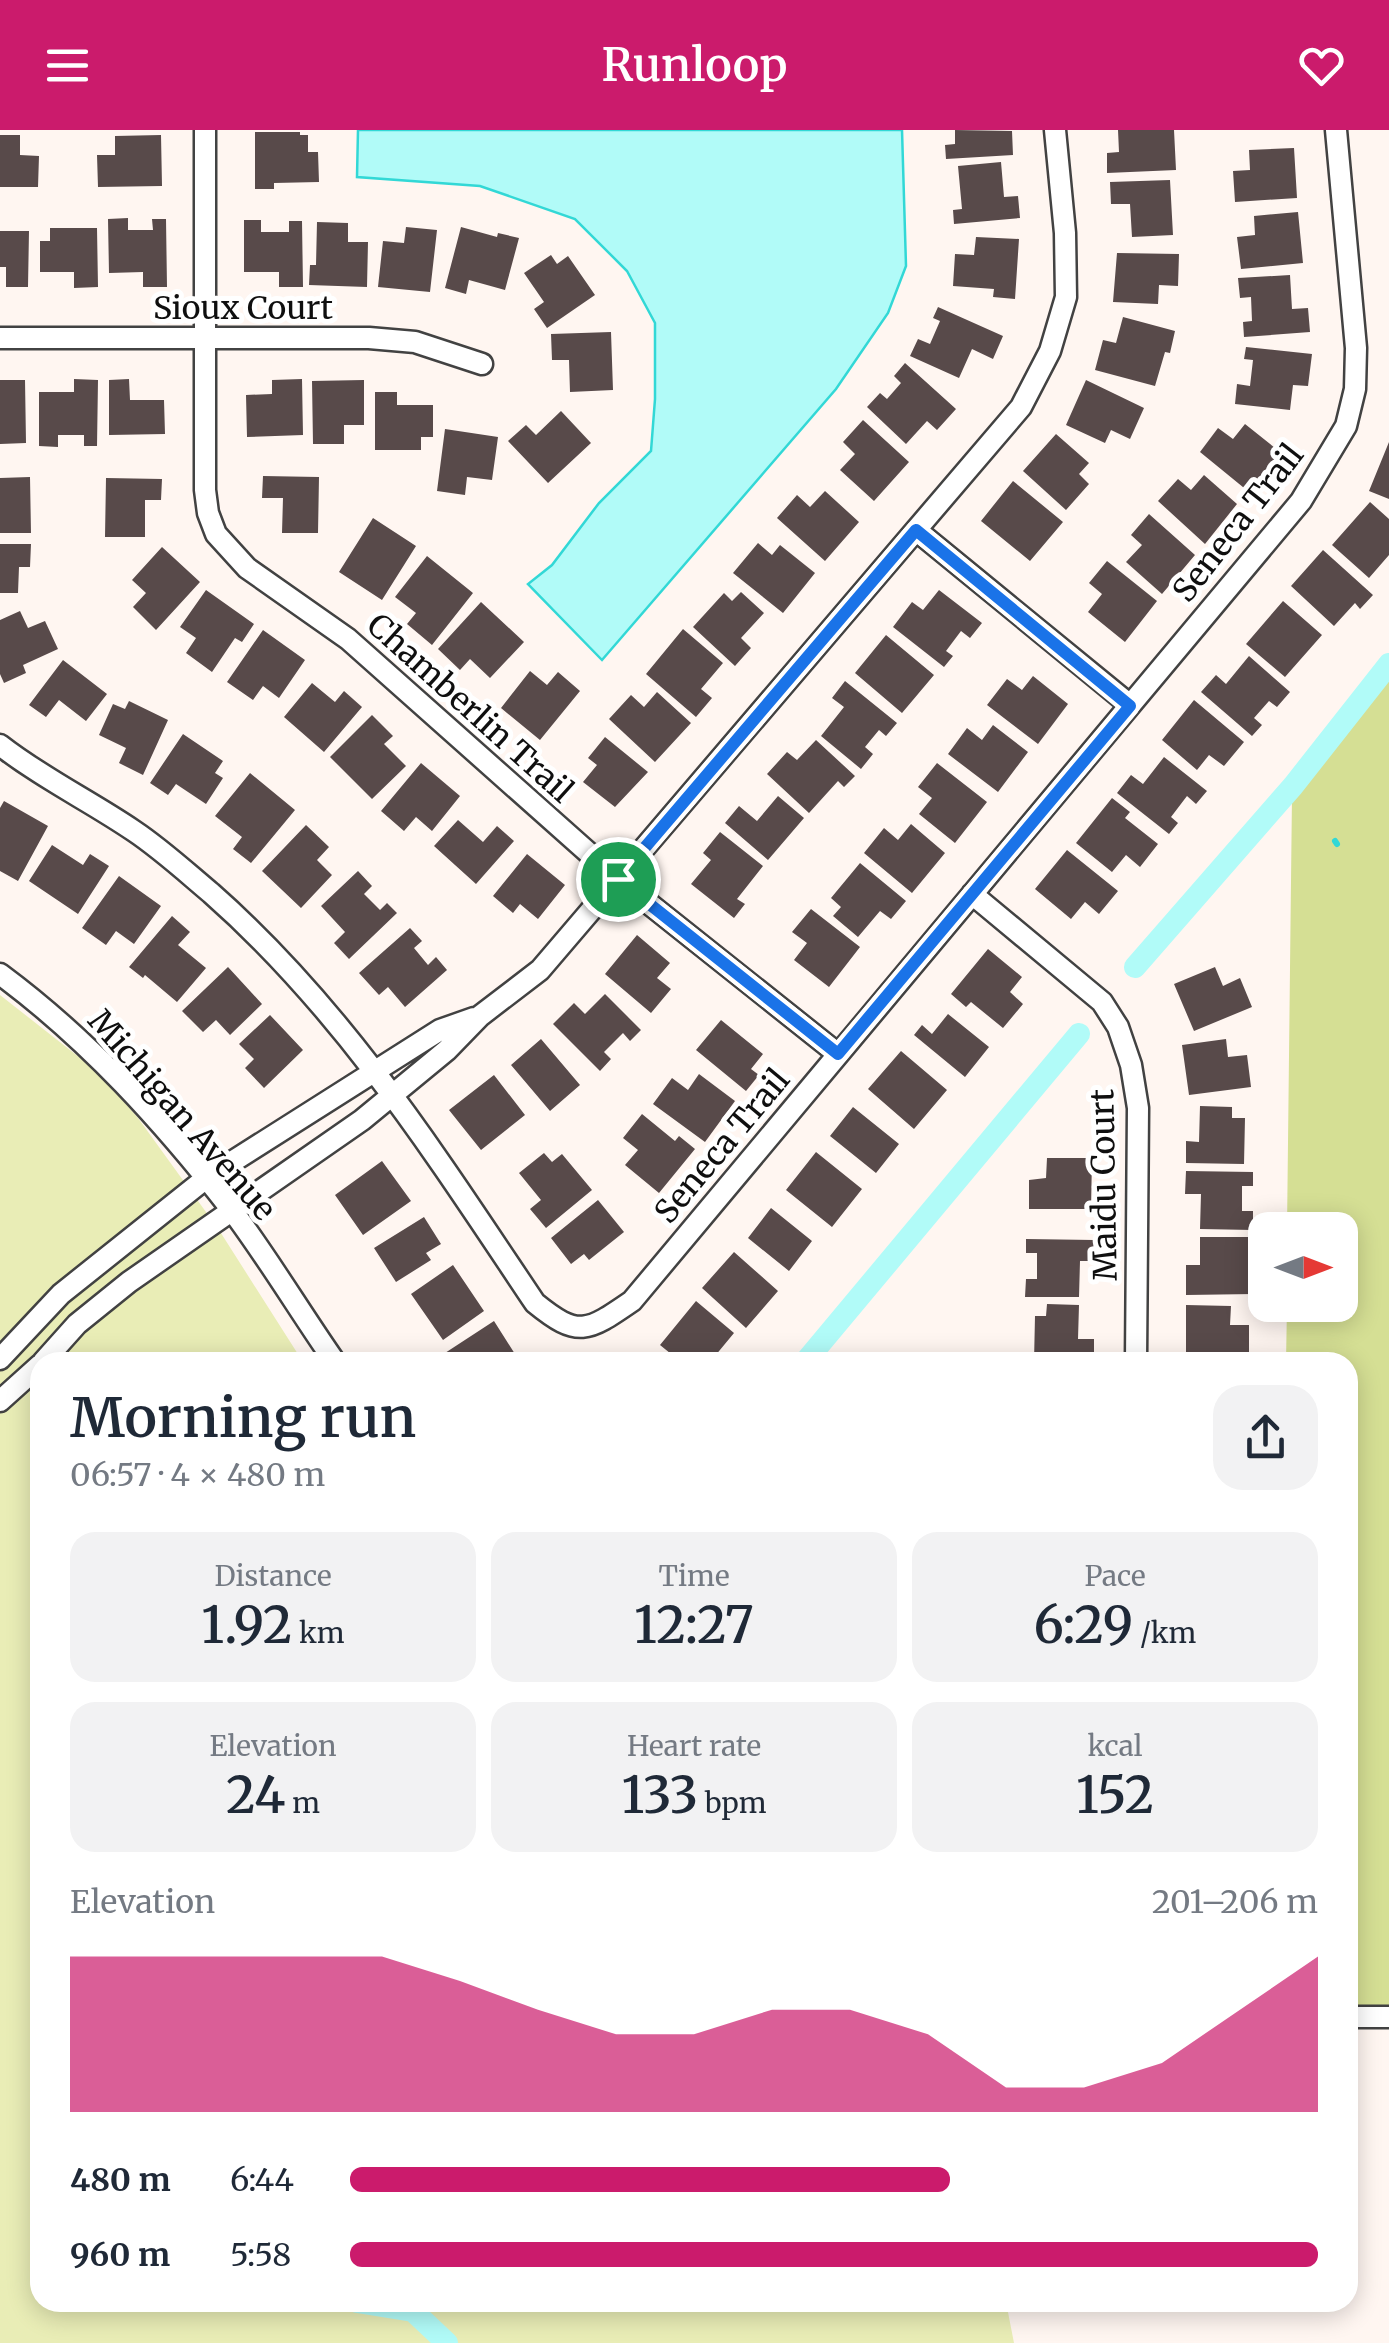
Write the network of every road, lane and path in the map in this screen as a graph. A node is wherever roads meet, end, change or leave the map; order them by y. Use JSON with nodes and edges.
{"nodes":[{"id":1,"x":205,"y":130,"type":"edge"},
{"id":2,"x":1055,"y":130,"type":"edge"},
{"id":3,"x":1336,"y":130,"type":"edge"},
{"id":4,"x":0,"y":338,"type":"edge"},
{"id":5,"x":205,"y":338,"type":"junction"},
{"id":6,"x":482,"y":364,"type":"dead end"},
{"id":7,"x":916,"y":530,"type":"junction"},
{"id":8,"x":1130,"y":706,"type":"junction"},
{"id":9,"x":0,"y":745,"type":"edge"},
{"id":10,"x":618,"y":879,"type":"junction"},
{"id":11,"x":972,"y":894,"type":"junction"},
{"id":12,"x":0,"y":974,"type":"edge"},
{"id":13,"x":480,"y":1016,"type":"junction"},
{"id":14,"x":838,"y":1054,"type":"junction"},
{"id":15,"x":376,"y":1071,"type":"junction"},
{"id":16,"x":394,"y":1094,"type":"junction"},
{"id":17,"x":205,"y":1179,"type":"junction"},
{"id":18,"x":232,"y":1211,"type":"junction"},
{"id":19,"x":77,"y":1281,"type":"junction"},
{"id":20,"x":98,"y":1306,"type":"junction"},
{"id":21,"x":52,"y":1352,"type":"edge"},
{"id":22,"x":328,"y":1352,"type":"edge"},
{"id":23,"x":1136,"y":1352,"type":"edge"},
{"id":24,"x":0,"y":1360,"type":"edge"},
{"id":25,"x":30,"y":1374,"type":"edge"},
{"id":26,"x":0,"y":1401,"type":"edge"},
{"id":27,"x":1389,"y":2016,"type":"edge"},
{"id":28,"x":1358,"y":2017,"type":"edge"}],
"edges":[{"from":1,"to":5,"type":"street","name":"Chamberlin Trail"},
{"from":2,"to":7,"type":"street"},
{"from":3,"to":8,"type":"street","name":"Seneca Trail"},
{"from":4,"to":5,"type":"street","name":"Sioux Court"},
{"from":5,"to":6,"type":"street","name":"Sioux Court"},
{"from":5,"to":10,"type":"street","name":"Chamberlin Trail"},
{"from":7,"to":8,"type":"street"},
{"from":7,"to":10,"type":"street"},
{"from":8,"to":11,"type":"street","name":"Seneca Trail"},
{"from":9,"to":15,"type":"street","name":"Seneca Trail"},
{"from":10,"to":13,"type":"street"},
{"from":10,"to":14,"type":"street","name":"Chamberlin Trail"},
{"from":11,"to":14,"type":"street","name":"Seneca Trail"},
{"from":11,"to":23,"type":"street","name":"Maidu Court"},
{"from":12,"to":17,"type":"street","name":"Michigan Avenue"},
{"from":13,"to":15,"type":"street"},
{"from":13,"to":16,"type":"street"},
{"from":14,"to":16,"type":"street","name":"Seneca Trail"},
{"from":15,"to":16,"type":"street","name":"Seneca Trail"},
{"from":15,"to":17,"type":"street"},
{"from":16,"to":18,"type":"street"},
{"from":17,"to":18,"type":"street","name":"Michigan Avenue"},
{"from":17,"to":19,"type":"street"},
{"from":18,"to":20,"type":"street"},
{"from":18,"to":22,"type":"street","name":"Michigan Avenue"},
{"from":19,"to":20,"type":"street"},
{"from":19,"to":24,"type":"street"},
{"from":20,"to":21,"type":"street"},
{"from":25,"to":26,"type":"street"},
{"from":27,"to":28,"type":"street"}]}
